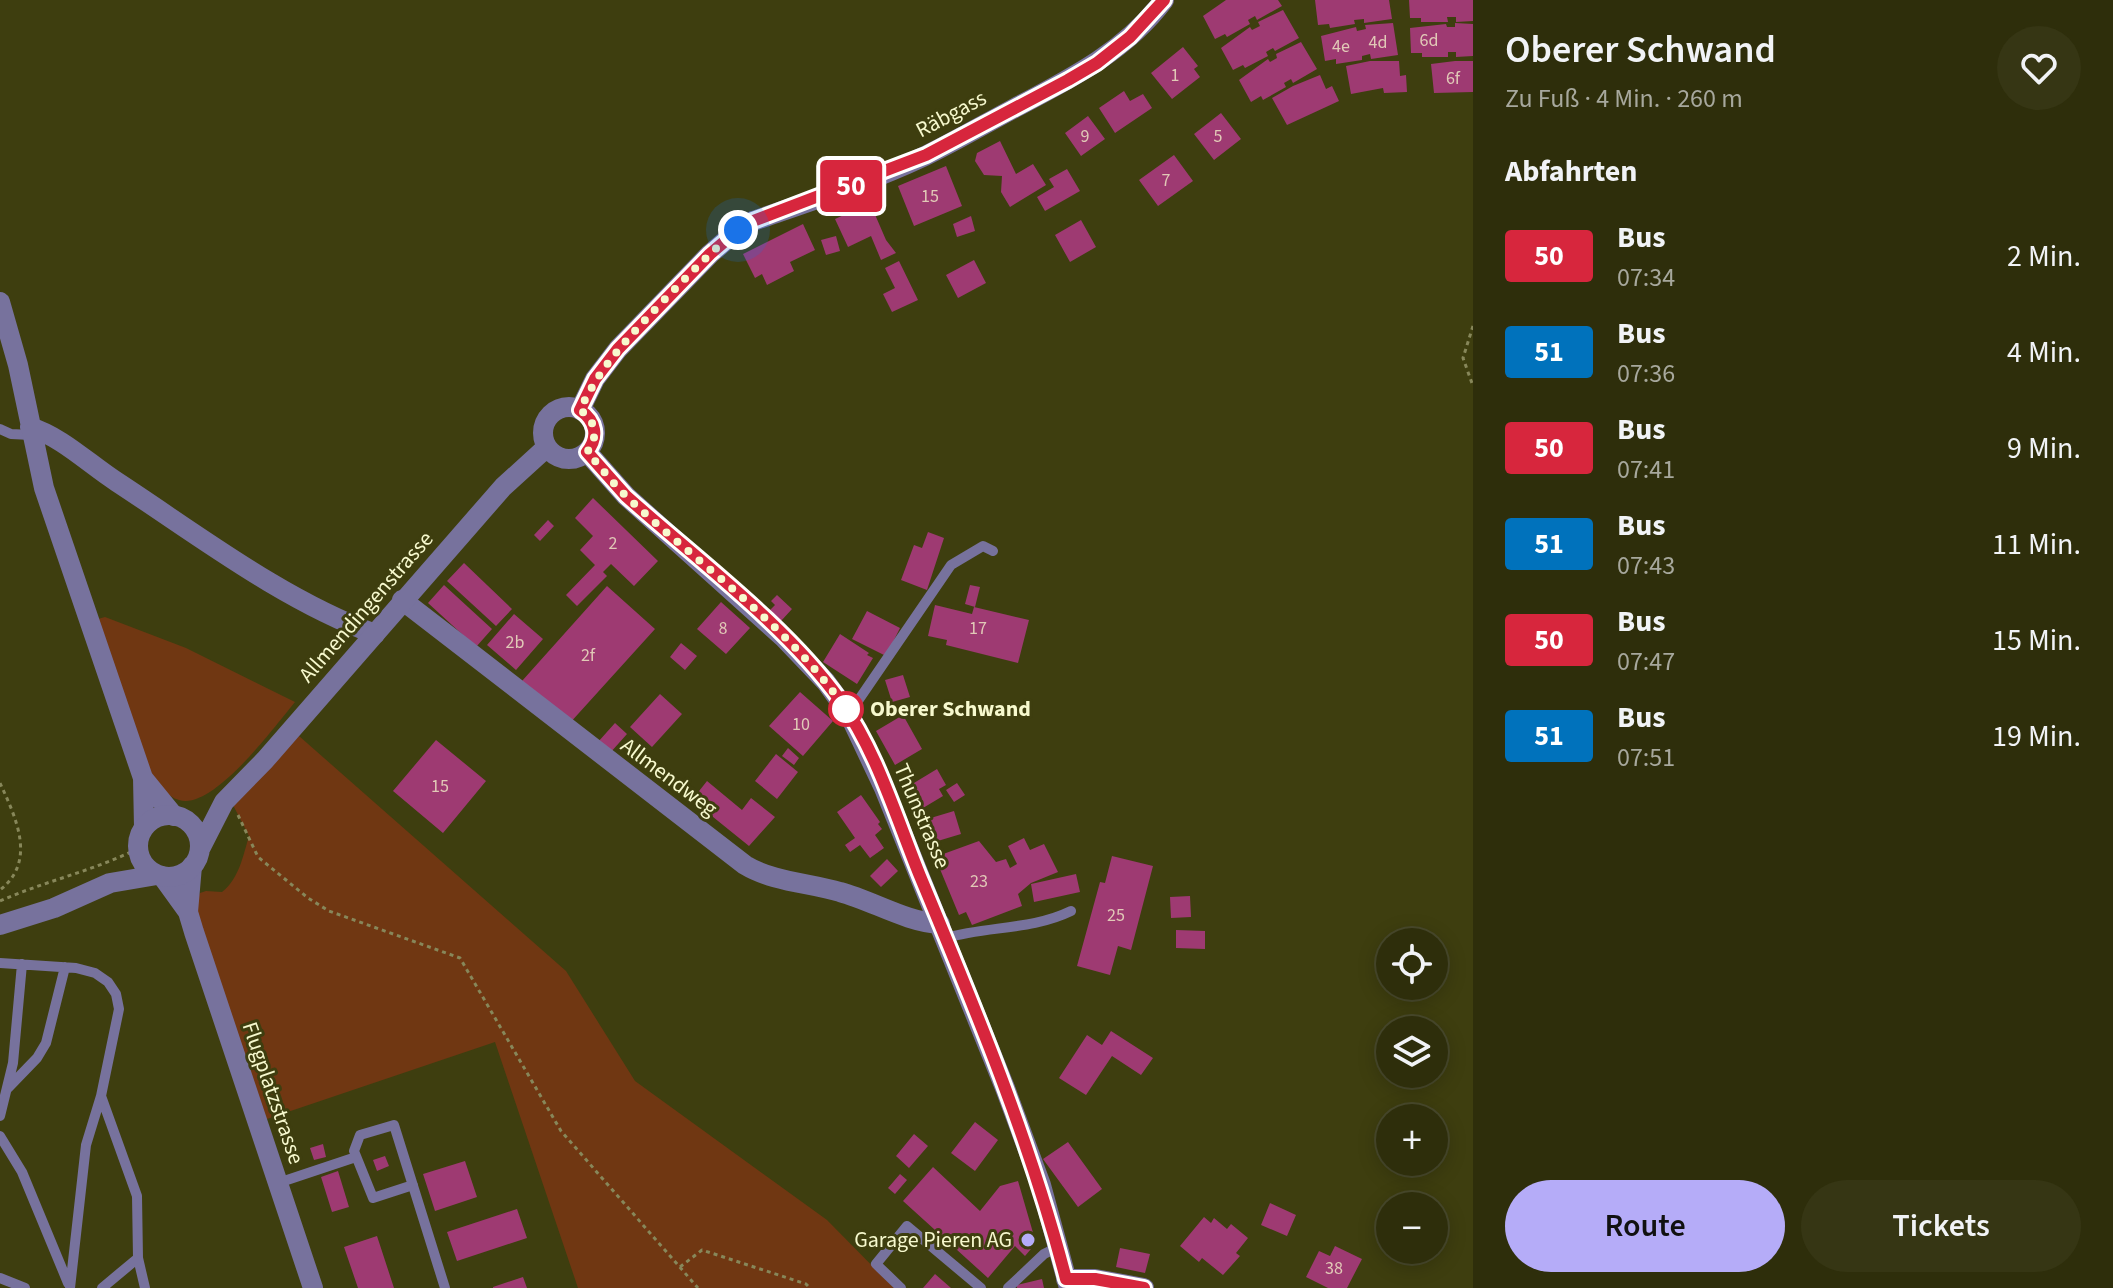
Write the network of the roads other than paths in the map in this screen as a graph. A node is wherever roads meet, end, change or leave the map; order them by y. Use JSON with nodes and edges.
{"nodes":[{"id":1,"x":1164,"y":0,"type":"edge"},
{"id":2,"x":0,"y":302,"type":"edge"},
{"id":3,"x":580,"y":410,"type":"junction"},
{"id":4,"x":0,"y":429,"type":"edge"},
{"id":5,"x":30,"y":431,"type":"junction"},
{"id":6,"x":547,"y":447,"type":"junction"},
{"id":7,"x":587,"y":452,"type":"junction"},
{"id":8,"x":993,"y":551,"type":"dead end"},
{"id":9,"x":402,"y":600,"type":"junction"},
{"id":10,"x":375,"y":634,"type":"junction"},
{"id":11,"x":849,"y":714,"type":"junction"},
{"id":12,"x":143,"y":778,"type":"junction"},
{"id":13,"x":224,"y":802,"type":"junction"},
{"id":14,"x":178,"y":817,"type":"junction"},
{"id":15,"x":144,"y":827,"type":"junction"},
{"id":16,"x":137,"y":849,"type":"junction"},
{"id":17,"x":196,"y":858,"type":"junction"},
{"id":18,"x":159,"y":876,"type":"junction"},
{"id":19,"x":110,"y":883,"type":"junction"},
{"id":20,"x":1071,"y":911,"type":"dead end"},
{"id":21,"x":188,"y":912,"type":"junction"},
{"id":22,"x":0,"y":925,"type":"edge"},
{"id":23,"x":943,"y":931,"type":"junction"},
{"id":24,"x":0,"y":963,"type":"edge"},
{"id":25,"x":22,"y":964,"type":"junction"},
{"id":26,"x":65,"y":967,"type":"junction"},
{"id":27,"x":7,"y":1090,"type":"junction"},
{"id":28,"x":101,"y":1096,"type":"junction"},
{"id":29,"x":0,"y":1116,"type":"edge"},
{"id":30,"x":0,"y":1136,"type":"edge"},
{"id":31,"x":356,"y":1157,"type":"junction"},
{"id":32,"x":278,"y":1183,"type":"junction"},
{"id":33,"x":413,"y":1185,"type":"junction"},
{"id":34,"x":1058,"y":1247,"type":"junction"},
{"id":35,"x":138,"y":1258,"type":"junction"},
{"id":36,"x":0,"y":1278,"type":"edge"},
{"id":37,"x":1068,"y":1283,"type":"edge"},
{"id":38,"x":25,"y":1288,"type":"edge"},
{"id":39,"x":70,"y":1288,"type":"edge"},
{"id":40,"x":102,"y":1288,"type":"edge"},
{"id":41,"x":145,"y":1288,"type":"edge"},
{"id":42,"x":313,"y":1288,"type":"edge"},
{"id":43,"x":445,"y":1288,"type":"edge"},
{"id":44,"x":901,"y":1288,"type":"edge"},
{"id":45,"x":981,"y":1288,"type":"edge"},
{"id":46,"x":1008,"y":1288,"type":"edge"},
{"id":47,"x":1144,"y":1288,"type":"edge"}],
"edges":[{"from":1,"to":3,"type":"street","name":"Räbgass"},
{"from":2,"to":5,"type":"street"},
{"from":3,"to":6,"type":"street"},
{"from":3,"to":7,"type":"street"},
{"from":4,"to":5,"type":"lane"},
{"from":5,"to":10,"type":"street"},
{"from":5,"to":12,"type":"street"},
{"from":6,"to":7,"type":"street"},
{"from":6,"to":9,"type":"street","name":"Allmendingenstrasse"},
{"from":7,"to":11,"type":"street","name":"Thunstrasse"},
{"from":8,"to":11,"type":"lane"},
{"from":9,"to":10,"type":"street","name":"Allmendingenstrasse"},
{"from":9,"to":23,"type":"street","name":"Allmendweg"},
{"from":10,"to":13,"type":"street","name":"Allmendingenstrasse"},
{"from":11,"to":23,"type":"street","name":"Thunstrasse"},
{"from":12,"to":14,"type":"street"},
{"from":12,"to":15,"type":"street"},
{"from":13,"to":14,"type":"street","name":"Allmendingenstrasse"},
{"from":13,"to":17,"type":"street","name":"Allmendingenstrasse"},
{"from":14,"to":15,"type":"street"},
{"from":14,"to":17,"type":"street"},
{"from":15,"to":16,"type":"street"},
{"from":16,"to":18,"type":"street"},
{"from":16,"to":19,"type":"street"},
{"from":17,"to":18,"type":"street"},
{"from":17,"to":21,"type":"street","name":"Flugplatzstrasse"},
{"from":18,"to":19,"type":"street"},
{"from":18,"to":21,"type":"street","name":"Flugplatzstrasse"},
{"from":19,"to":22,"type":"street"},
{"from":20,"to":23,"type":"lane"},
{"from":21,"to":32,"type":"street","name":"Flugplatzstrasse"},
{"from":23,"to":34,"type":"street","name":"Thunstrasse"},
{"from":24,"to":25,"type":"lane"},
{"from":25,"to":26,"type":"lane"},
{"from":25,"to":27,"type":"lane"},
{"from":26,"to":27,"type":"lane"},
{"from":26,"to":28,"type":"lane"},
{"from":27,"to":29,"type":"lane"},
{"from":28,"to":35,"type":"lane"},
{"from":28,"to":39,"type":"lane"},
{"from":30,"to":39,"type":"lane"},
{"from":31,"to":32,"type":"lane"},
{"from":31,"to":33,"type":"lane"},
{"from":31,"to":33,"type":"lane"},
{"from":32,"to":42,"type":"street","name":"Flugplatzstrasse"},
{"from":33,"to":43,"type":"lane"},
{"from":34,"to":37,"type":"street","name":"Thunstrasse"},
{"from":34,"to":46,"type":"lane"},
{"from":35,"to":40,"type":"lane"},
{"from":35,"to":41,"type":"lane"},
{"from":36,"to":38,"type":"lane"},
{"from":37,"to":47,"type":"street"},
{"from":44,"to":45,"type":"lane"}]}
